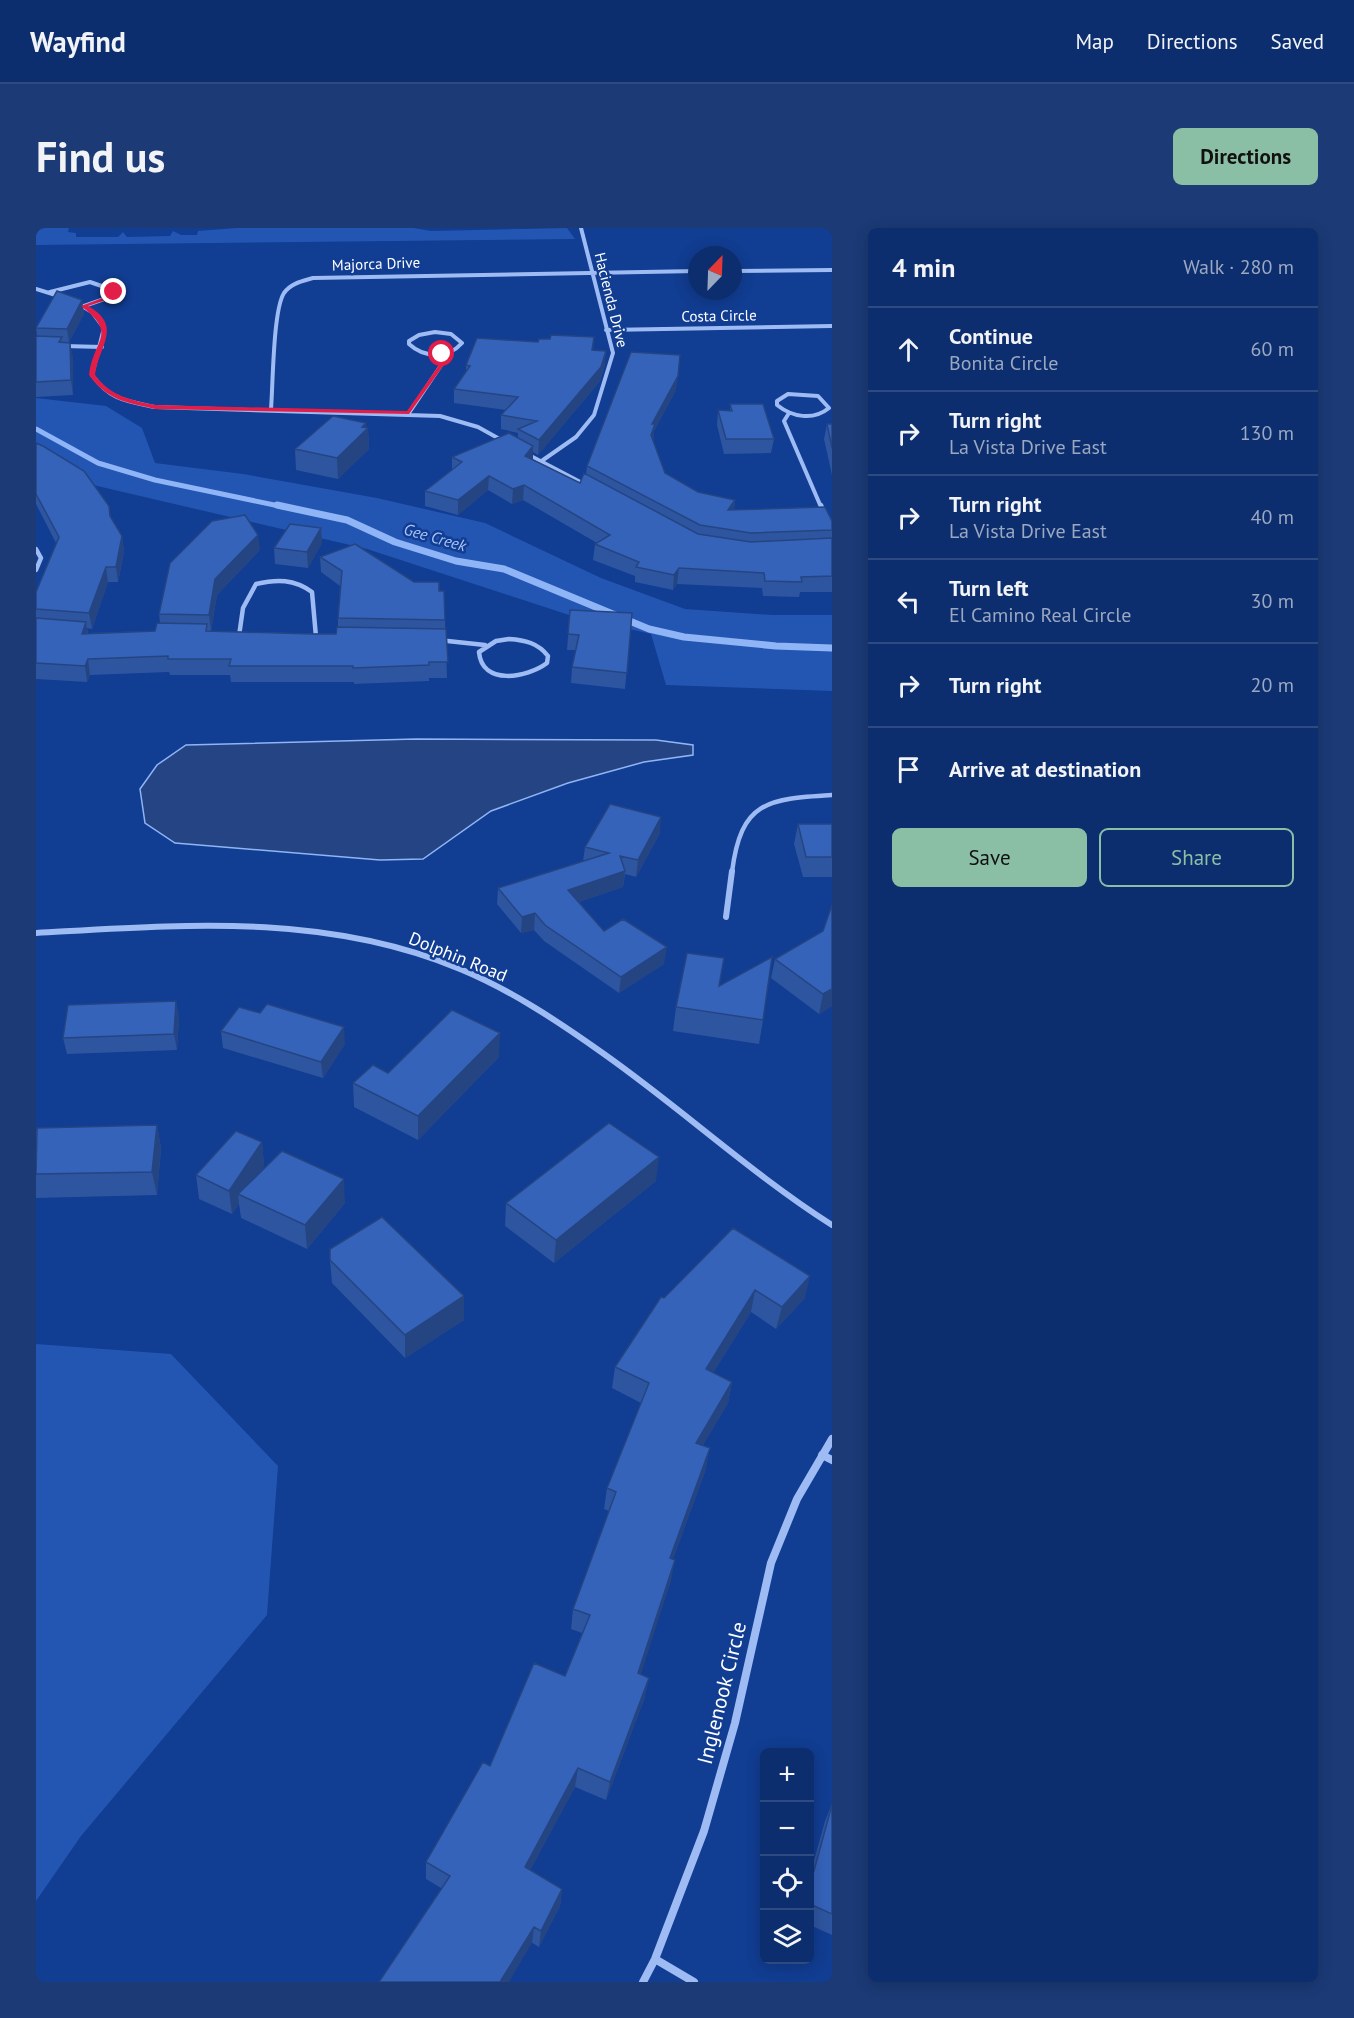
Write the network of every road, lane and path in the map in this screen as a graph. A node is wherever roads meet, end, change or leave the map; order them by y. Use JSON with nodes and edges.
{"nodes":[{"id":1,"x":581,"y":228,"type":"edge"},
{"id":2,"x":832,"y":270,"type":"edge"},
{"id":3,"x":688,"y":271,"type":"edge"},
{"id":4,"x":742,"y":271,"type":"edge"},
{"id":5,"x":592,"y":272,"type":"junction"},
{"id":6,"x":36,"y":289,"type":"edge"},
{"id":7,"x":50,"y":292,"type":"junction"},
{"id":8,"x":84,"y":306,"type":"junction"},
{"id":9,"x":832,"y":326,"type":"edge"},
{"id":10,"x":606,"y":330,"type":"junction"},
{"id":11,"x":58,"y":346,"type":"edge"},
{"id":12,"x":102,"y":347,"type":"junction"},
{"id":13,"x":450,"y":352,"type":"junction"},
{"id":14,"x":271,"y":409,"type":"junction"},
{"id":15,"x":409,"y":413,"type":"junction"},
{"id":16,"x":789,"y":413,"type":"junction"},
{"id":17,"x":507,"y":443,"type":"edge"},
{"id":18,"x":517,"y":448,"type":"edge"},
{"id":19,"x":543,"y":460,"type":"junction"},
{"id":20,"x":593,"y":489,"type":"edge"},
{"id":21,"x":828,"y":523,"type":"edge"},
{"id":22,"x":36,"y":549,"type":"edge"},
{"id":23,"x":36,"y":570,"type":"edge"},
{"id":24,"x":228,"y":636,"type":"edge"},
{"id":25,"x":239,"y":636,"type":"junction"},
{"id":26,"x":250,"y":636,"type":"edge"},
{"id":27,"x":305,"y":637,"type":"edge"},
{"id":28,"x":316,"y":637,"type":"junction"},
{"id":29,"x":327,"y":638,"type":"edge"},
{"id":30,"x":431,"y":639,"type":"edge"},
{"id":31,"x":485,"y":645,"type":"junction"},
{"id":32,"x":832,"y":795,"type":"edge"},
{"id":33,"x":726,"y":917,"type":"dead end"},
{"id":34,"x":36,"y":933,"type":"edge"},
{"id":35,"x":832,"y":1225,"type":"edge"},
{"id":36,"x":832,"y":1439,"type":"edge"},
{"id":37,"x":822,"y":1455,"type":"junction"},
{"id":38,"x":832,"y":1460,"type":"edge"},
{"id":39,"x":655,"y":1959,"type":"junction"},
{"id":40,"x":643,"y":1982,"type":"edge"},
{"id":41,"x":694,"y":1982,"type":"edge"}],
"edges":[{"from":1,"to":5,"type":"street","name":"Hacienda Drive"},
{"from":2,"to":4,"type":"street"},
{"from":3,"to":5,"type":"street","name":"Majorca Drive"},
{"from":5,"to":10,"type":"street","name":"Hacienda Drive"},
{"from":5,"to":14,"type":"street","name":"Majorca Drive"},
{"from":6,"to":7,"type":"street"},
{"from":7,"to":8,"type":"street"},
{"from":7,"to":8,"type":"street"},
{"from":8,"to":12,"type":"street"},
{"from":9,"to":10,"type":"street","name":"Costa Circle"},
{"from":10,"to":19,"type":"street","name":"Hacienda Drive"},
{"from":11,"to":12,"type":"street"},
{"from":12,"to":14,"type":"street"},
{"from":13,"to":13,"type":"street"},
{"from":13,"to":15,"type":"street"},
{"from":14,"to":15,"type":"street"},
{"from":15,"to":17,"type":"street"},
{"from":16,"to":16,"type":"street"},
{"from":16,"to":21,"type":"street"},
{"from":18,"to":19,"type":"street"},
{"from":19,"to":20,"type":"street"},
{"from":22,"to":23,"type":"street"},
{"from":24,"to":25,"type":"street"},
{"from":25,"to":26,"type":"street"},
{"from":25,"to":28,"type":"street"},
{"from":27,"to":28,"type":"street"},
{"from":28,"to":29,"type":"street"},
{"from":30,"to":31,"type":"street"},
{"from":31,"to":31,"type":"street"},
{"from":32,"to":33,"type":"street"},
{"from":34,"to":35,"type":"street","name":"Dolphin Road"},
{"from":36,"to":37,"type":"street","name":"Inglenook Circle"},
{"from":37,"to":38,"type":"street"},
{"from":37,"to":39,"type":"street","name":"Inglenook Circle"},
{"from":39,"to":40,"type":"street","name":"Inglenook Circle"},
{"from":39,"to":41,"type":"street"}]}
